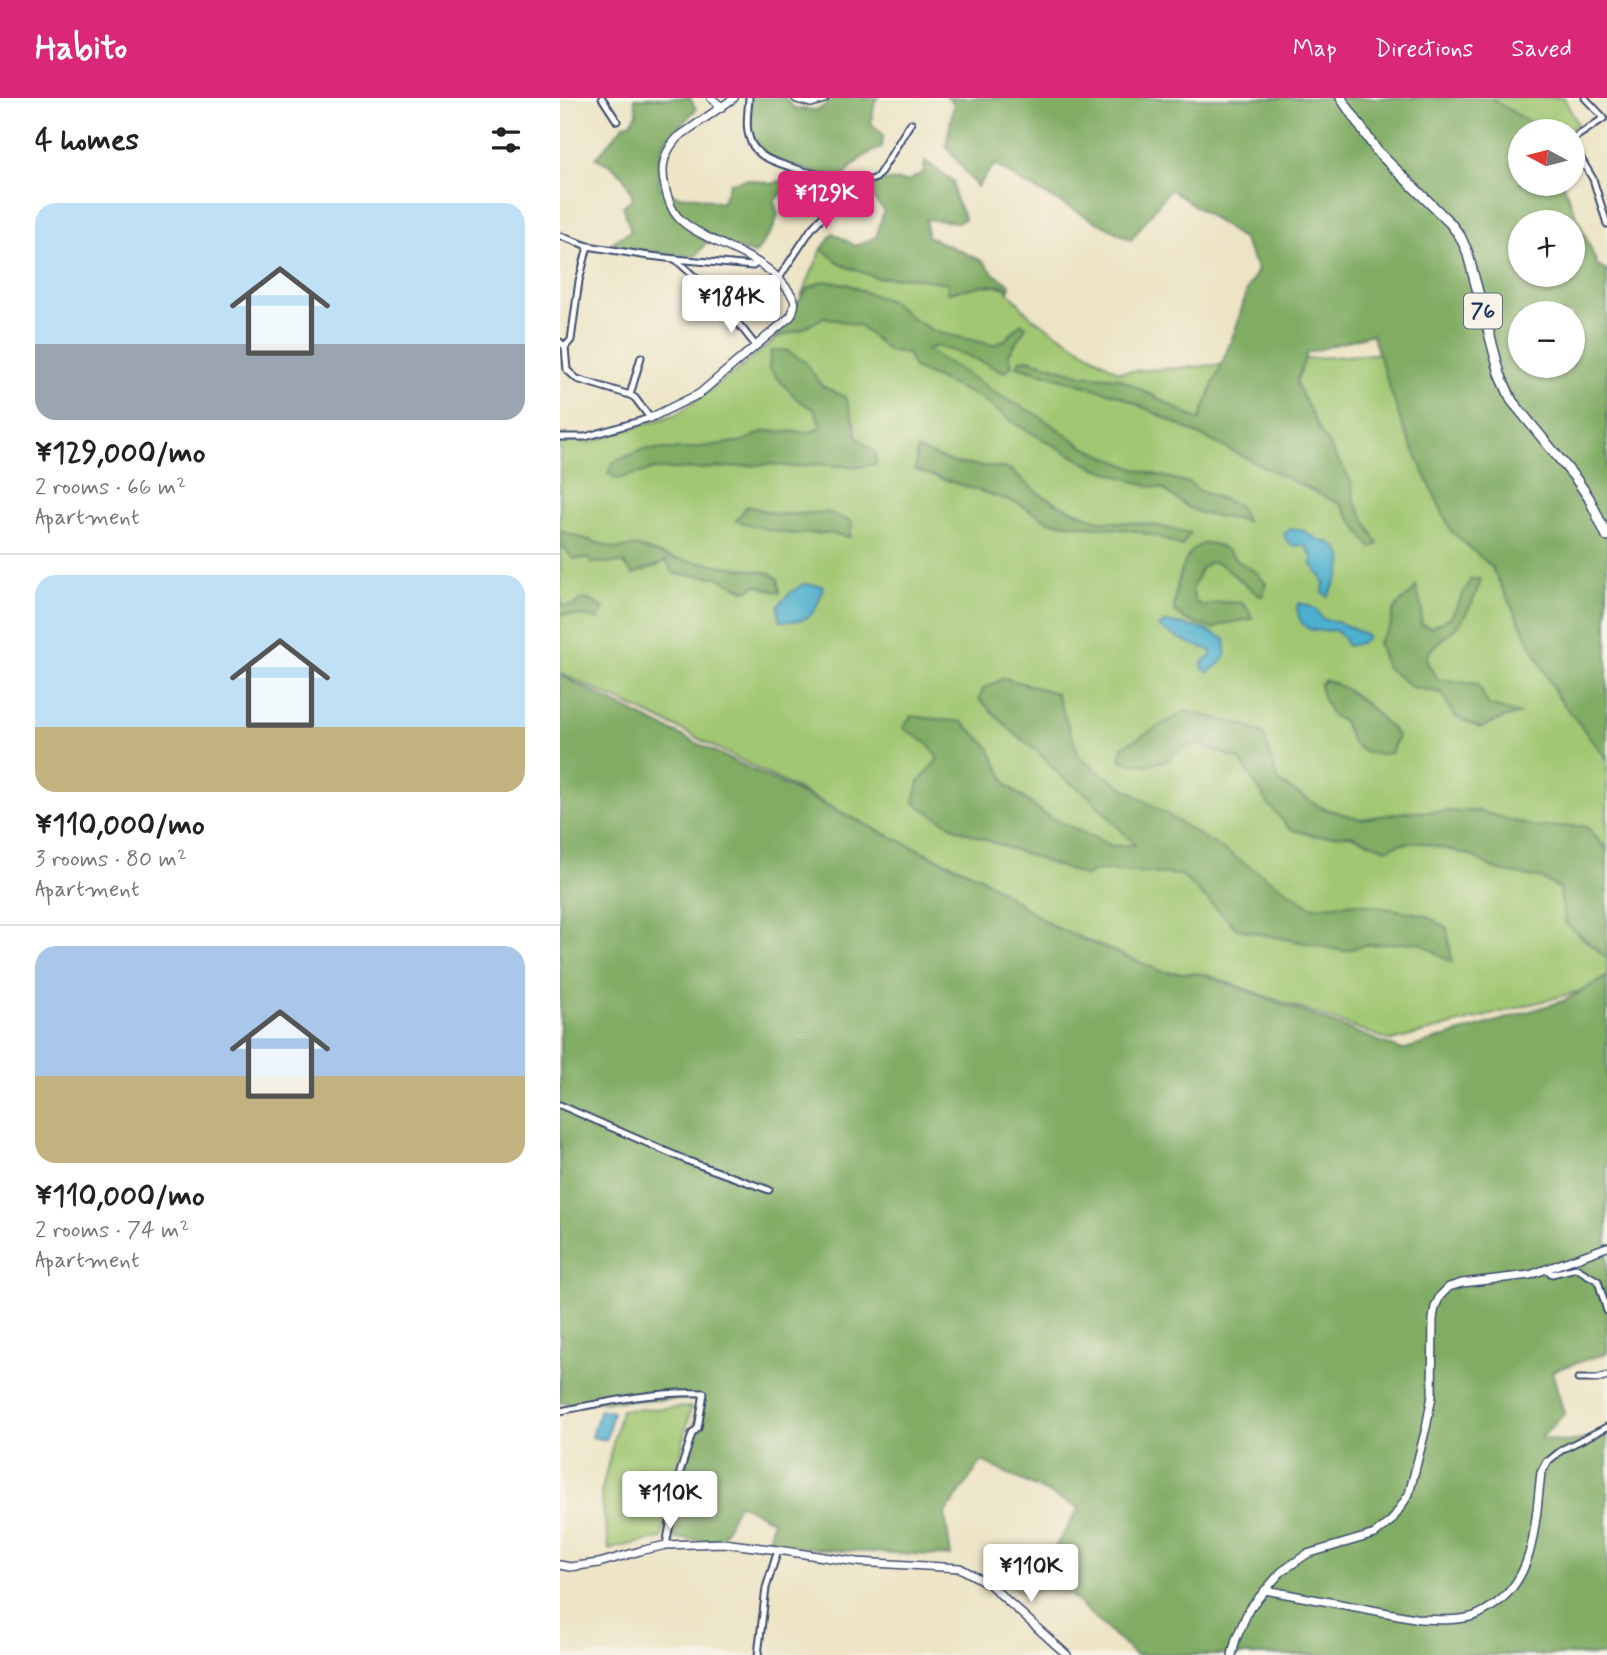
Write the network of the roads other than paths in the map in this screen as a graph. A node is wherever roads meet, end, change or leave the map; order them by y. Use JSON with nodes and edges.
{"nodes":[{"id":1,"x":602,"y":98,"type":"edge"},
{"id":2,"x":711,"y":98,"type":"edge"},
{"id":3,"x":734,"y":98,"type":"edge"},
{"id":4,"x":749,"y":98,"type":"edge"},
{"id":5,"x":797,"y":98,"type":"edge"},
{"id":6,"x":824,"y":98,"type":"edge"},
{"id":7,"x":1341,"y":98,"type":"edge"},
{"id":8,"x":1585,"y":98,"type":"edge"},
{"id":9,"x":722,"y":107,"type":"junction"},
{"id":10,"x":1606,"y":119,"type":"edge"},
{"id":11,"x":617,"y":121,"type":"dead end"},
{"id":12,"x":911,"y":123,"type":"dead end"},
{"id":13,"x":1586,"y":131,"type":"edge"},
{"id":14,"x":1586,"y":167,"type":"edge"},
{"id":15,"x":857,"y":181,"type":"junction"},
{"id":16,"x":1607,"y":224,"type":"edge"},
{"id":17,"x":560,"y":236,"type":"edge"},
{"id":18,"x":588,"y":246,"type":"junction"},
{"id":19,"x":675,"y":259,"type":"junction"},
{"id":20,"x":758,"y":262,"type":"junction"},
{"id":21,"x":779,"y":278,"type":"junction"},
{"id":22,"x":717,"y":297,"type":"dead end"},
{"id":23,"x":727,"y":309,"type":"dead end"},
{"id":24,"x":562,"y":345,"type":"edge"},
{"id":25,"x":755,"y":346,"type":"junction"},
{"id":26,"x":641,"y":357,"type":"dead end"},
{"id":27,"x":630,"y":395,"type":"junction"},
{"id":28,"x":650,"y":418,"type":"junction"},
{"id":29,"x":560,"y":437,"type":"edge"},
{"id":30,"x":1607,"y":536,"type":"edge"},
{"id":31,"x":560,"y":1105,"type":"edge"},
{"id":32,"x":769,"y":1190,"type":"dead end"},
{"id":33,"x":1607,"y":1247,"type":"edge"},
{"id":34,"x":1547,"y":1270,"type":"junction"},
{"id":35,"x":1607,"y":1311,"type":"edge"},
{"id":36,"x":1607,"y":1376,"type":"edge"},
{"id":37,"x":1578,"y":1379,"type":"dead end"},
{"id":38,"x":560,"y":1411,"type":"edge"},
{"id":39,"x":1607,"y":1427,"type":"edge"},
{"id":40,"x":1547,"y":1462,"type":"joint"},
{"id":41,"x":666,"y":1545,"type":"junction"},
{"id":42,"x":778,"y":1550,"type":"junction"},
{"id":43,"x":560,"y":1565,"type":"edge"},
{"id":44,"x":1265,"y":1590,"type":"junction"},
{"id":45,"x":758,"y":1655,"type":"edge"},
{"id":46,"x":1067,"y":1655,"type":"edge"},
{"id":47,"x":1232,"y":1655,"type":"edge"}],
"edges":[{"from":1,"to":11,"type":"street"},
{"from":2,"to":9,"type":"street"},
{"from":3,"to":9,"type":"street"},
{"from":4,"to":15,"type":"street"},
{"from":5,"to":6,"type":"main road"},
{"from":7,"to":30,"type":"main road","number":"76"},
{"from":8,"to":10,"type":"street"},
{"from":9,"to":20,"type":"street"},
{"from":10,"to":13,"type":"street"},
{"from":12,"to":15,"type":"street"},
{"from":14,"to":16,"type":"street"},
{"from":15,"to":21,"type":"street"},
{"from":17,"to":18,"type":"street"},
{"from":18,"to":19,"type":"street"},
{"from":18,"to":24,"type":"street"},
{"from":19,"to":20,"type":"street"},
{"from":19,"to":22,"type":"street"},
{"from":20,"to":21,"type":"street"},
{"from":21,"to":25,"type":"street"},
{"from":23,"to":25,"type":"street"},
{"from":24,"to":27,"type":"street"},
{"from":25,"to":28,"type":"street"},
{"from":26,"to":27,"type":"street"},
{"from":27,"to":28,"type":"street"},
{"from":28,"to":29,"type":"street"},
{"from":31,"to":32,"type":"street"},
{"from":33,"to":34,"type":"street"},
{"from":34,"to":35,"type":"street"},
{"from":34,"to":44,"type":"street"},
{"from":36,"to":37,"type":"street"},
{"from":38,"to":41,"type":"street"},
{"from":39,"to":40,"type":"street"},
{"from":40,"to":44,"type":"street"},
{"from":41,"to":42,"type":"street"},
{"from":41,"to":43,"type":"street"},
{"from":42,"to":45,"type":"street"},
{"from":42,"to":46,"type":"street"},
{"from":44,"to":47,"type":"street"}]}
